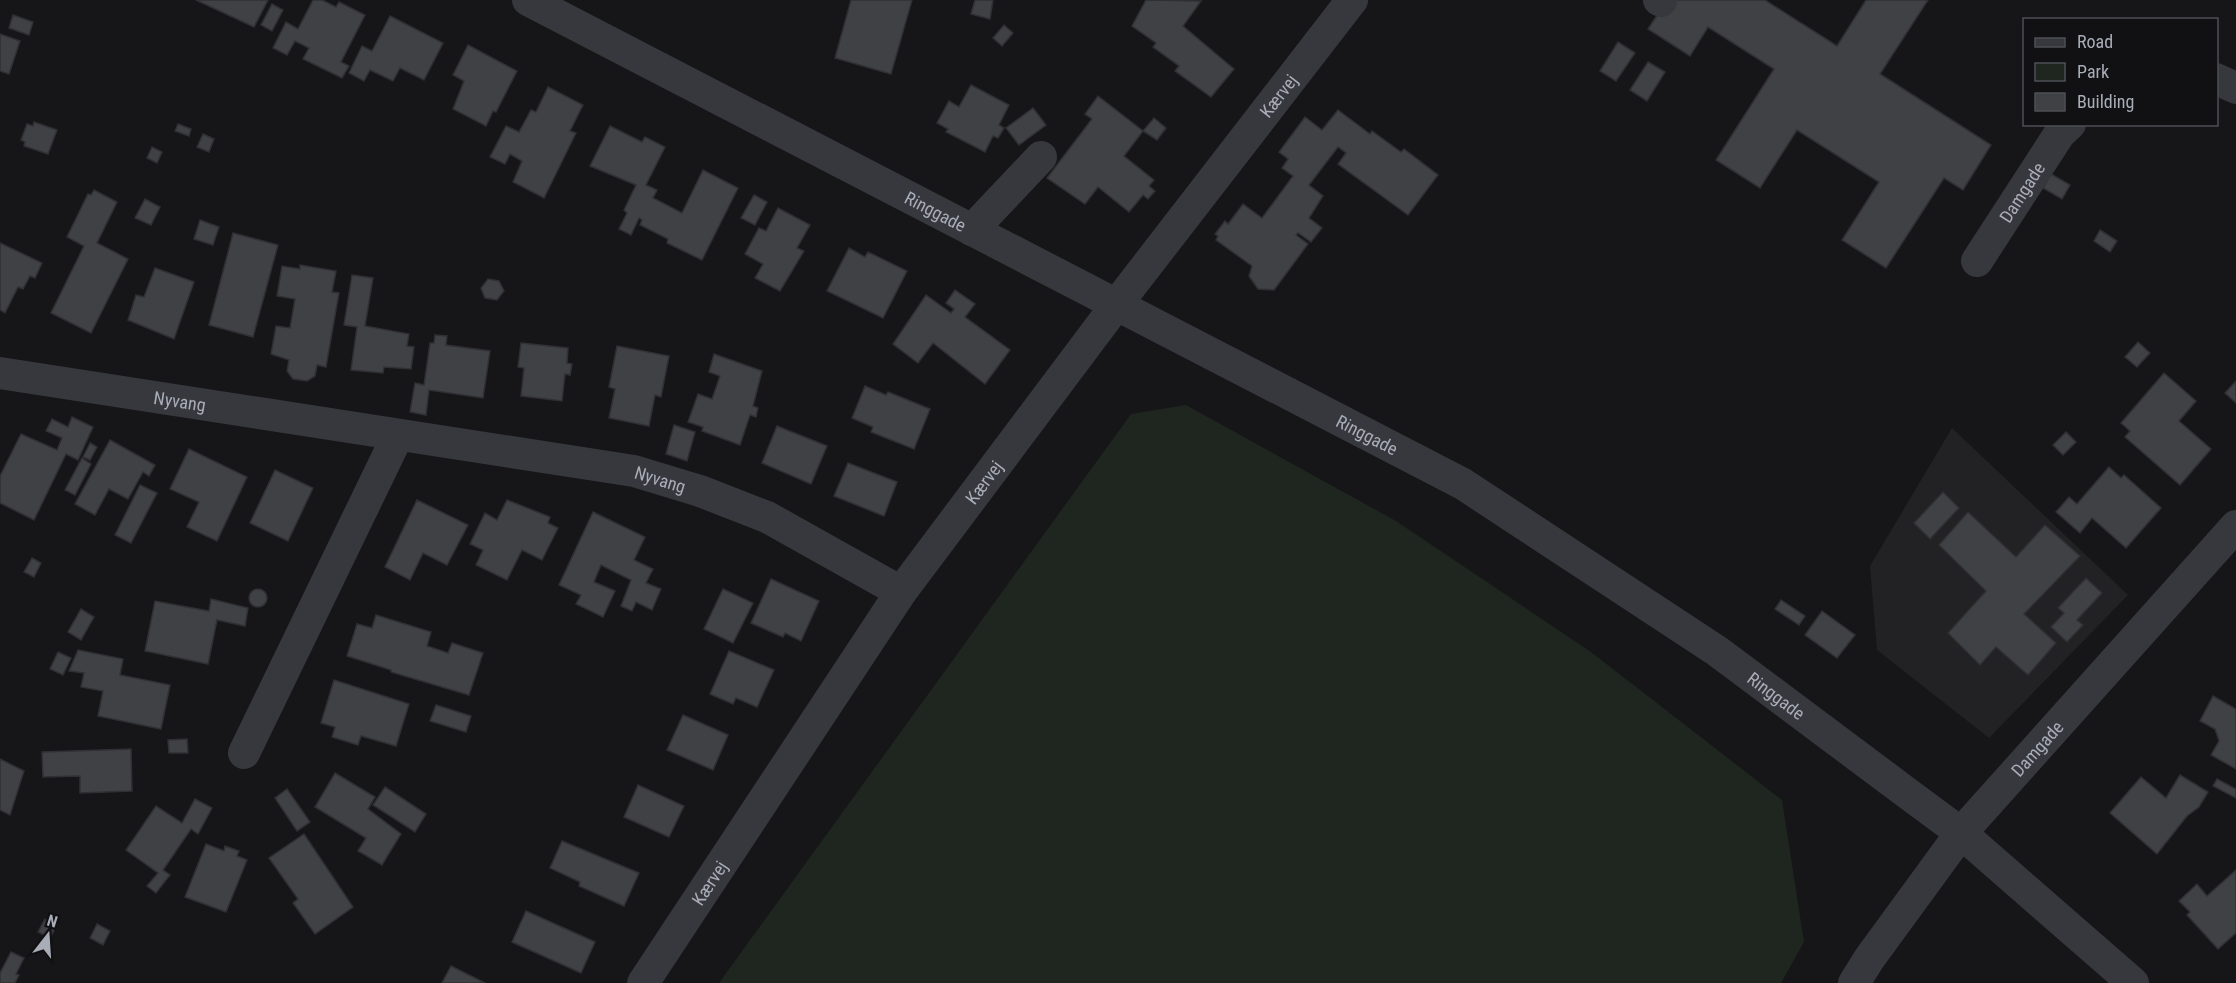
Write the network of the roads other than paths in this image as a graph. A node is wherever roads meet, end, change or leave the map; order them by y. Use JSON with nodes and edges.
{"nodes":[{"id":1,"x":528,"y":0,"type":"edge"},
{"id":2,"x":1352,"y":0,"type":"edge"},
{"id":3,"x":2218,"y":79,"type":"edge"},
{"id":4,"x":2236,"y":88,"type":"edge"},
{"id":5,"x":2068,"y":126,"type":"edge"},
{"id":6,"x":1041,"y":157,"type":"dead end"},
{"id":7,"x":972,"y":230,"type":"junction"},
{"id":8,"x":1977,"y":261,"type":"dead end"},
{"id":9,"x":1117,"y":304,"type":"junction"},
{"id":10,"x":1,"y":375,"type":"edge"},
{"id":11,"x":398,"y":435,"type":"junction"},
{"id":12,"x":2236,"y":526,"type":"edge"},
{"id":13,"x":901,"y":592,"type":"junction"},
{"id":14,"x":244,"y":753,"type":"dead end"},
{"id":15,"x":1961,"y":833,"type":"junction"},
{"id":16,"x":644,"y":983,"type":"edge"},
{"id":17,"x":1854,"y":983,"type":"edge"},
{"id":18,"x":2133,"y":983,"type":"edge"}],
"edges":[{"from":1,"to":7,"type":"street","name":"Ringgade"},
{"from":2,"to":9,"type":"street","name":"Kærvej"},
{"from":3,"to":4,"type":"street"},
{"from":5,"to":8,"type":"street","name":"Damgade"},
{"from":6,"to":7,"type":"street"},
{"from":7,"to":9,"type":"street","name":"Ringgade"},
{"from":9,"to":13,"type":"street","name":"Kærvej"},
{"from":9,"to":15,"type":"street","name":"Ringgade"},
{"from":10,"to":11,"type":"street","name":"Nyvang"},
{"from":11,"to":13,"type":"street","name":"Nyvang"},
{"from":11,"to":14,"type":"street"},
{"from":12,"to":15,"type":"street","name":"Damgade"},
{"from":13,"to":16,"type":"street","name":"Kærvej"},
{"from":15,"to":17,"type":"street","name":"Damgade"},
{"from":15,"to":18,"type":"street","name":"Ringgade"}]}
